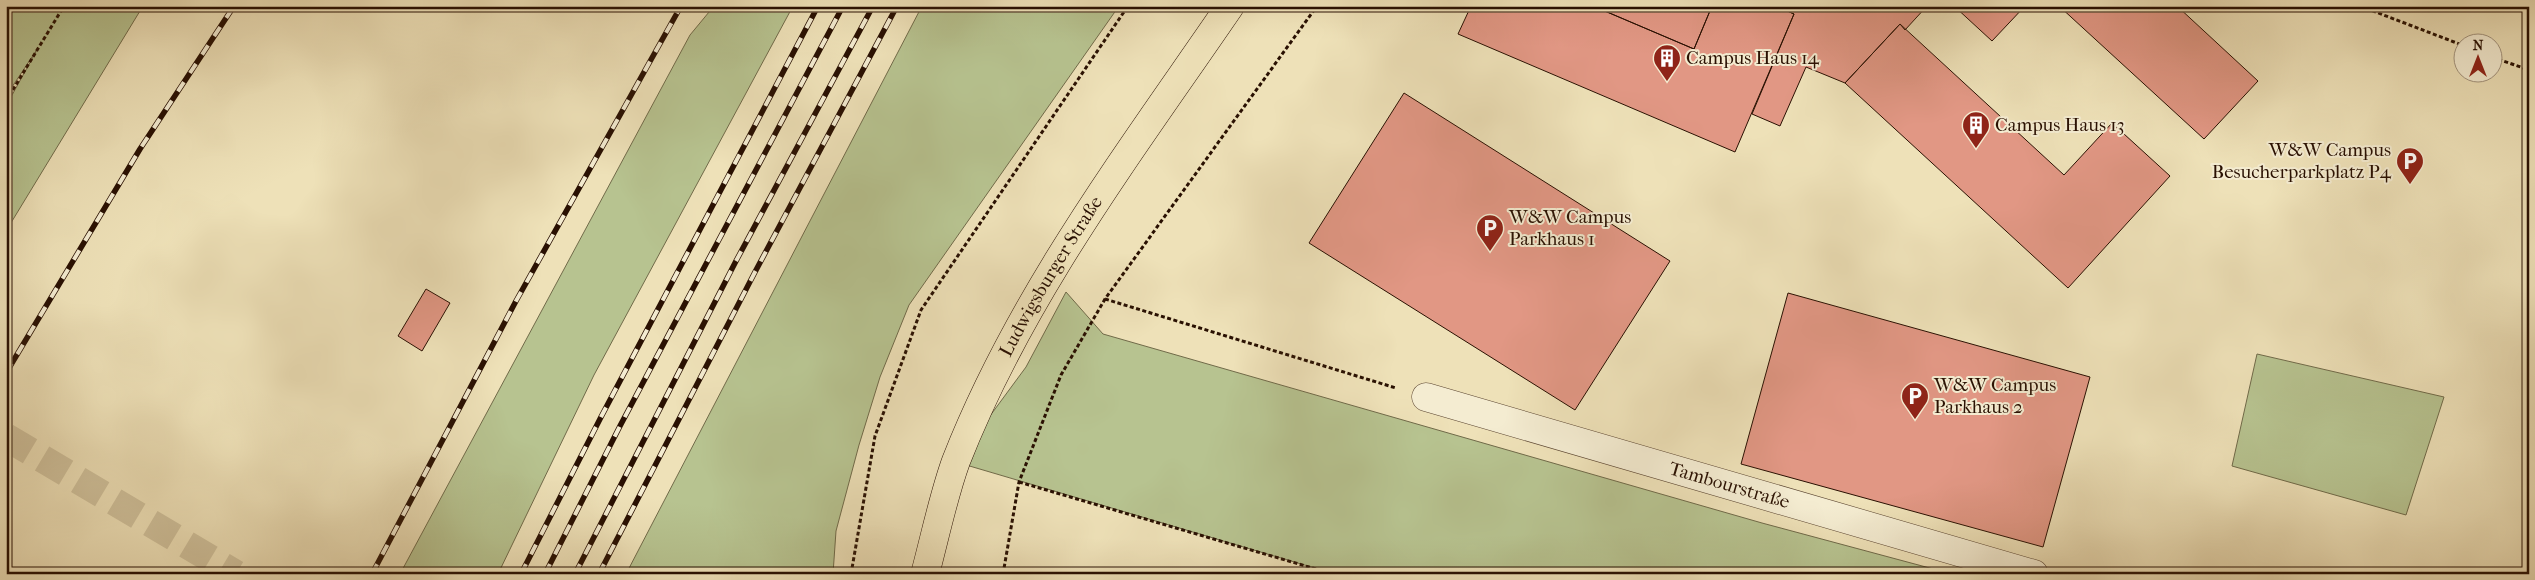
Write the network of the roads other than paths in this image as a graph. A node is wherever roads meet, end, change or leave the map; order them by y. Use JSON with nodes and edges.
{"nodes":[{"id":1,"x":1230,"y":6,"type":"edge"},
{"id":2,"x":1426,"y":397,"type":"road end"},
{"id":3,"x":925,"y":574,"type":"edge"},
{"id":4,"x":2034,"y":574,"type":"edge"}],
"edges":[{"from":1,"to":3,"type":"main road","name":"Ludwigsburger Straße"},
{"from":2,"to":4,"type":"street","name":"Tambourstraße"}]}
